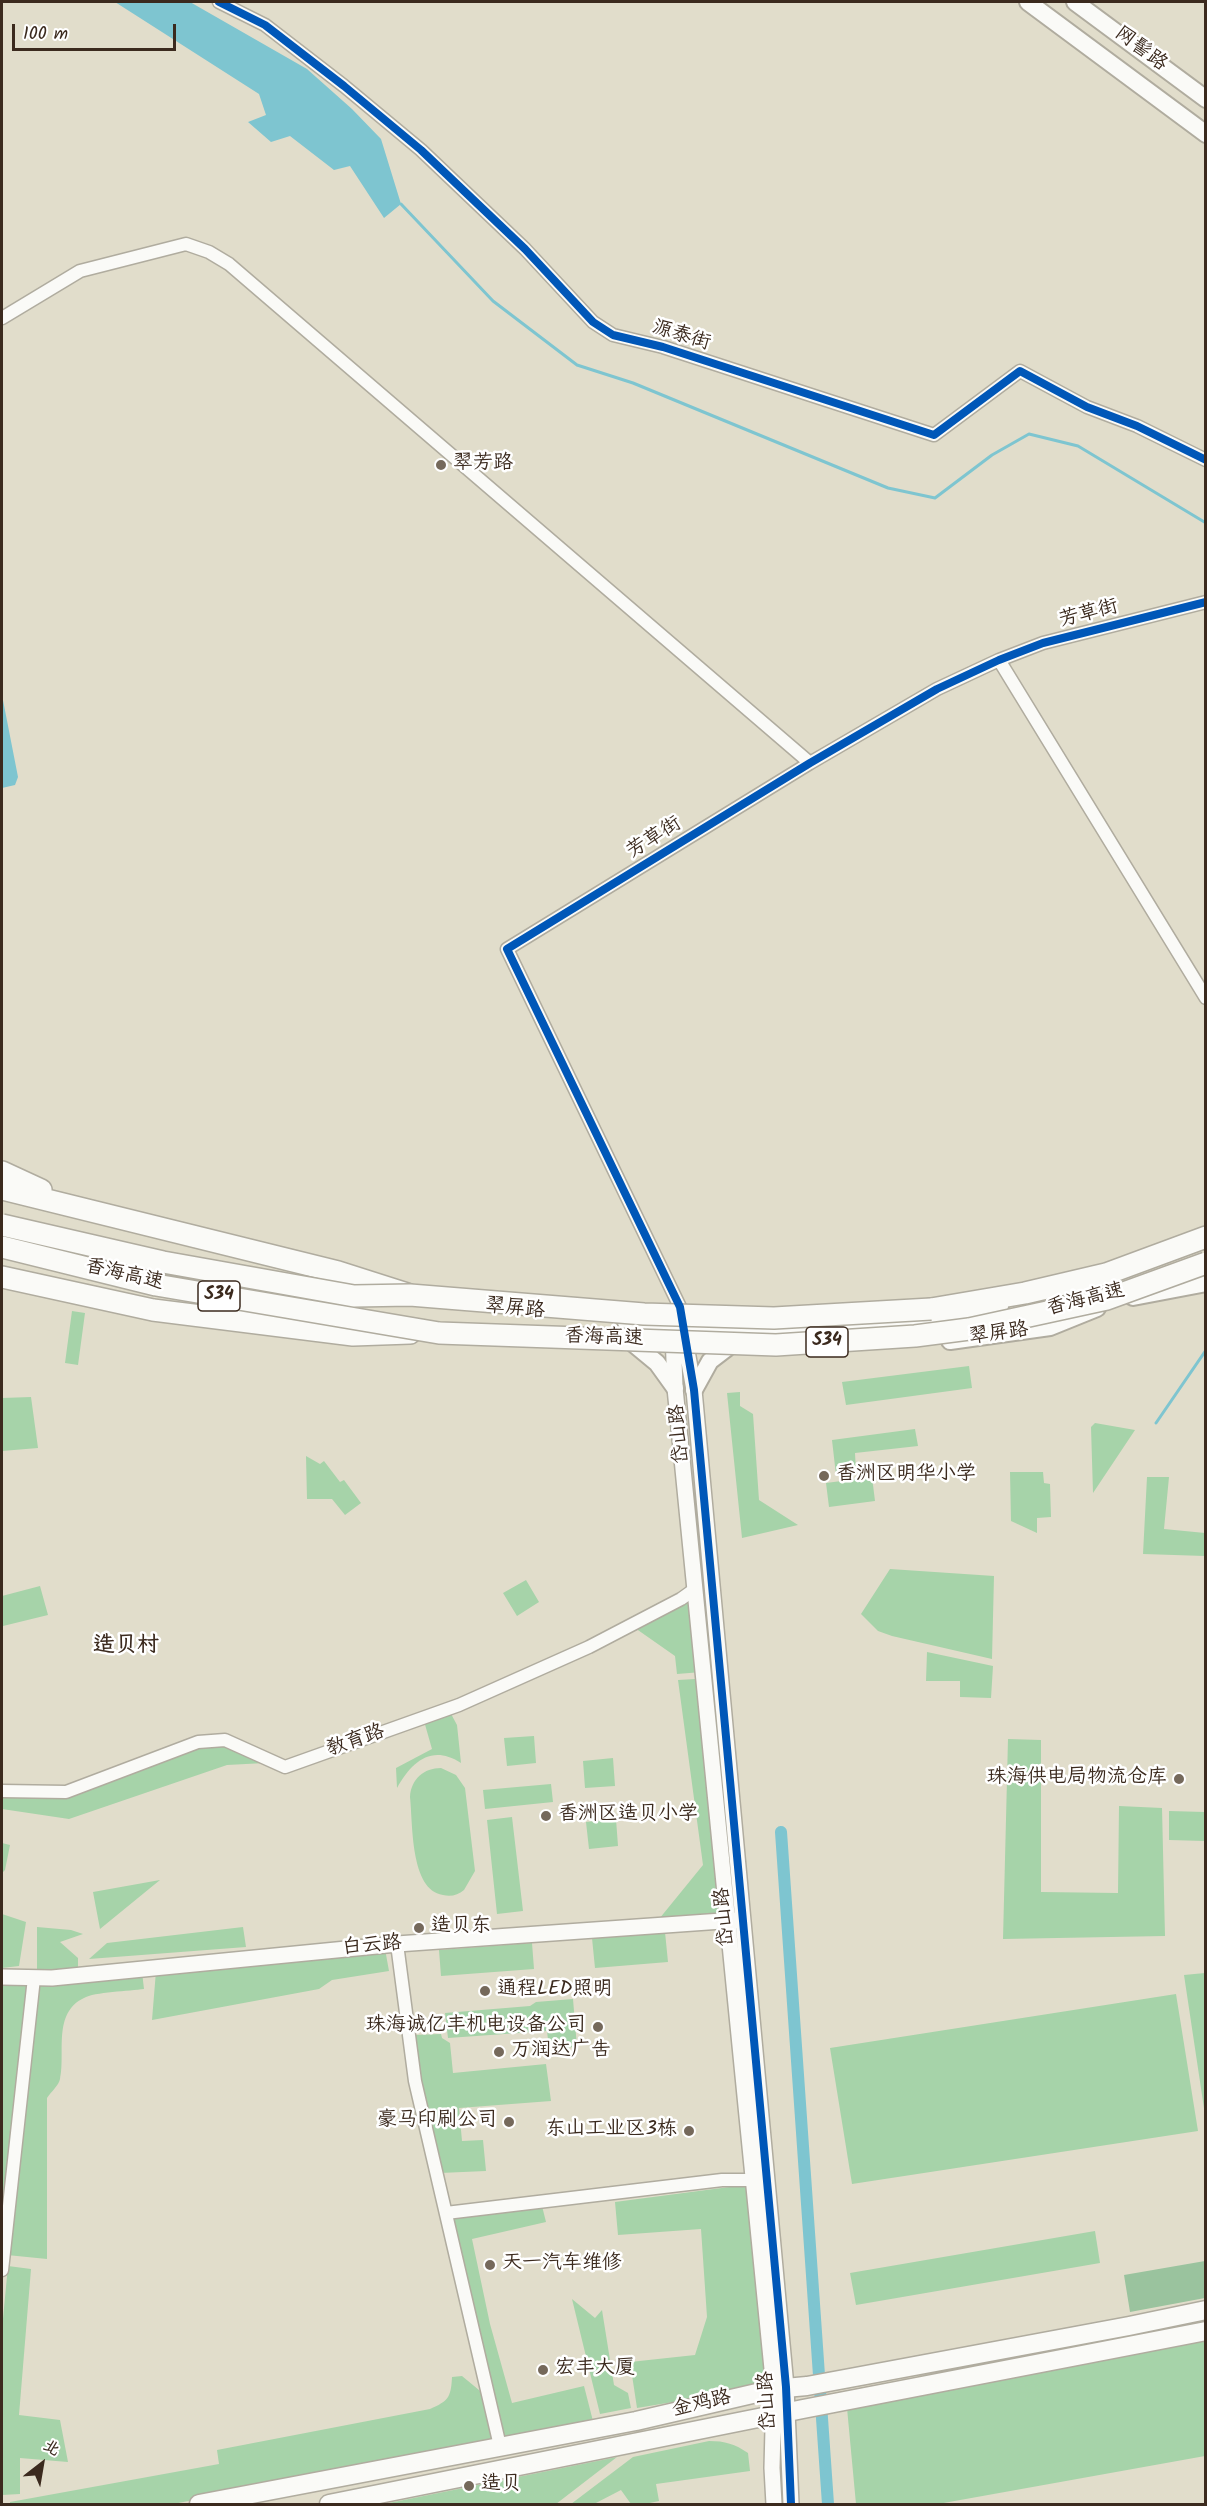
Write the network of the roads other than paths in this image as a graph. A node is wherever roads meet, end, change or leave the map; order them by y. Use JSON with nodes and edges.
{"nodes":[{"id":1,"x":219,"y":2,"type":"edge"},
{"id":2,"x":1028,"y":2,"type":"edge"},
{"id":3,"x":1075,"y":2,"type":"edge"},
{"id":4,"x":1206,"y":99,"type":"edge"},
{"id":5,"x":1206,"y":134,"type":"edge"},
{"id":6,"x":2,"y":318,"type":"edge"},
{"id":7,"x":1206,"y":460,"type":"edge"},
{"id":8,"x":1206,"y":603,"type":"edge"},
{"id":9,"x":999,"y":660,"type":"junction"},
{"id":10,"x":810,"y":763,"type":"junction"},
{"id":11,"x":1206,"y":998,"type":"edge"},
{"id":12,"x":2,"y":1172,"type":"edge"},
{"id":13,"x":2,"y":1189,"type":"edge"},
{"id":14,"x":82,"y":1210,"type":"junction"},
{"id":15,"x":2,"y":1219,"type":"edge"},
{"id":16,"x":2,"y":1225,"type":"edge"},
{"id":17,"x":1206,"y":1237,"type":"edge"},
{"id":18,"x":1206,"y":1246,"type":"edge"},
{"id":19,"x":2,"y":1248,"type":"edge"},
{"id":20,"x":1206,"y":1263,"type":"edge"},
{"id":21,"x":2,"y":1277,"type":"edge"},
{"id":22,"x":1206,"y":1283,"type":"edge"},
{"id":23,"x":410,"y":1295,"type":"junction"},
{"id":24,"x":678,"y":1328,"type":"junction"},
{"id":25,"x":439,"y":1333,"type":"junction"},
{"id":26,"x":634,"y":1344,"type":"junction"},
{"id":27,"x":727,"y":1348,"type":"junction"},
{"id":28,"x":681,"y":1349,"type":"junction"},
{"id":29,"x":675,"y":1388,"type":"junction"},
{"id":30,"x":694,"y":1390,"type":"junction"},
{"id":31,"x":695,"y":1589,"type":"junction"},
{"id":32,"x":2,"y":1791,"type":"edge"},
{"id":33,"x":735,"y":1920,"type":"junction"},
{"id":34,"x":397,"y":1944,"type":"junction"},
{"id":35,"x":2,"y":1977,"type":"edge"},
{"id":36,"x":34,"y":1978,"type":"junction"},
{"id":37,"x":760,"y":2180,"type":"junction"},
{"id":38,"x":446,"y":2213,"type":"junction"},
{"id":39,"x":2,"y":2270,"type":"edge"},
{"id":40,"x":1206,"y":2310,"type":"edge"},
{"id":41,"x":1206,"y":2331,"type":"edge"},
{"id":42,"x":780,"y":2388,"type":"junction"},
{"id":43,"x":788,"y":2412,"type":"junction"},
{"id":44,"x":500,"y":2446,"type":"junction"},
{"id":45,"x":199,"y":2505,"type":"edge"},
{"id":46,"x":329,"y":2505,"type":"edge"},
{"id":47,"x":774,"y":2505,"type":"edge"},
{"id":48,"x":791,"y":2505,"type":"edge"}],
"edges":[{"from":1,"to":7,"type":"street","name":"源泰街"},
{"from":2,"to":5,"type":"main road"},
{"from":3,"to":4,"type":"main road","name":"网髻路"},
{"from":6,"to":10,"type":"street"},
{"from":8,"to":9,"type":"street","name":"芳草街"},
{"from":9,"to":10,"type":"street","name":"芳草街"},
{"from":9,"to":11,"type":"street"},
{"from":10,"to":24,"type":"street","name":"芳草街"},
{"from":12,"to":14,"type":"highway"},
{"from":13,"to":14,"type":"highway"},
{"from":14,"to":23,"type":"highway"},
{"from":15,"to":24,"type":"main road","name":"翠屏路"},
{"from":16,"to":23,"type":"highway","name":"香海高速","number":"S34","bridge":true},
{"from":17,"to":23,"type":"highway","name":"香海高速","number":"S34","bridge":true},
{"from":18,"to":24,"type":"main road","name":"翠屏路"},
{"from":19,"to":25,"type":"highway","name":"香海高速","number":"S34","bridge":true},
{"from":19,"to":26,"type":"main road","name":"翠屏路"},
{"from":20,"to":25,"type":"highway","name":"香海高速","number":"S34","bridge":true},
{"from":21,"to":25,"type":"highway","bridge":true},
{"from":22,"to":27,"type":"main road","name":"翠屏路"},
{"from":24,"to":28,"type":"street","name":"岱山路"},
{"from":26,"to":28,"type":"main road","name":"翠屏路"},
{"from":26,"to":29,"type":"main road"},
{"from":27,"to":28,"type":"main road","name":"翠屏路"},
{"from":27,"to":30,"type":"main road"},
{"from":28,"to":29,"type":"street","name":"岱山路"},
{"from":28,"to":30,"type":"street","name":"岱山路"},
{"from":29,"to":31,"type":"street","name":"岱山路"},
{"from":30,"to":33,"type":"street","name":"岱山路"},
{"from":31,"to":32,"type":"street","name":"教育路"},
{"from":31,"to":33,"type":"street","name":"岱山路"},
{"from":33,"to":34,"type":"street","name":"白云路"},
{"from":33,"to":37,"type":"street","name":"岱山路"},
{"from":34,"to":36,"type":"street","name":"白云路"},
{"from":34,"to":38,"type":"street"},
{"from":35,"to":36,"type":"street","name":"白云路"},
{"from":36,"to":39,"type":"street"},
{"from":37,"to":38,"type":"street"},
{"from":37,"to":42,"type":"street","name":"岱山路"},
{"from":38,"to":44,"type":"street"},
{"from":40,"to":42,"type":"main road","name":"金鸡路"},
{"from":41,"to":43,"type":"main road","name":"金鸡路"},
{"from":42,"to":43,"type":"street","name":"岱山路"},
{"from":42,"to":44,"type":"main road","name":"金鸡路"},
{"from":43,"to":46,"type":"main road","name":"金鸡路"},
{"from":43,"to":47,"type":"street","name":"岱山路"},
{"from":43,"to":48,"type":"street","name":"岱山路"},
{"from":44,"to":45,"type":"main road","name":"金鸡路"}]}
